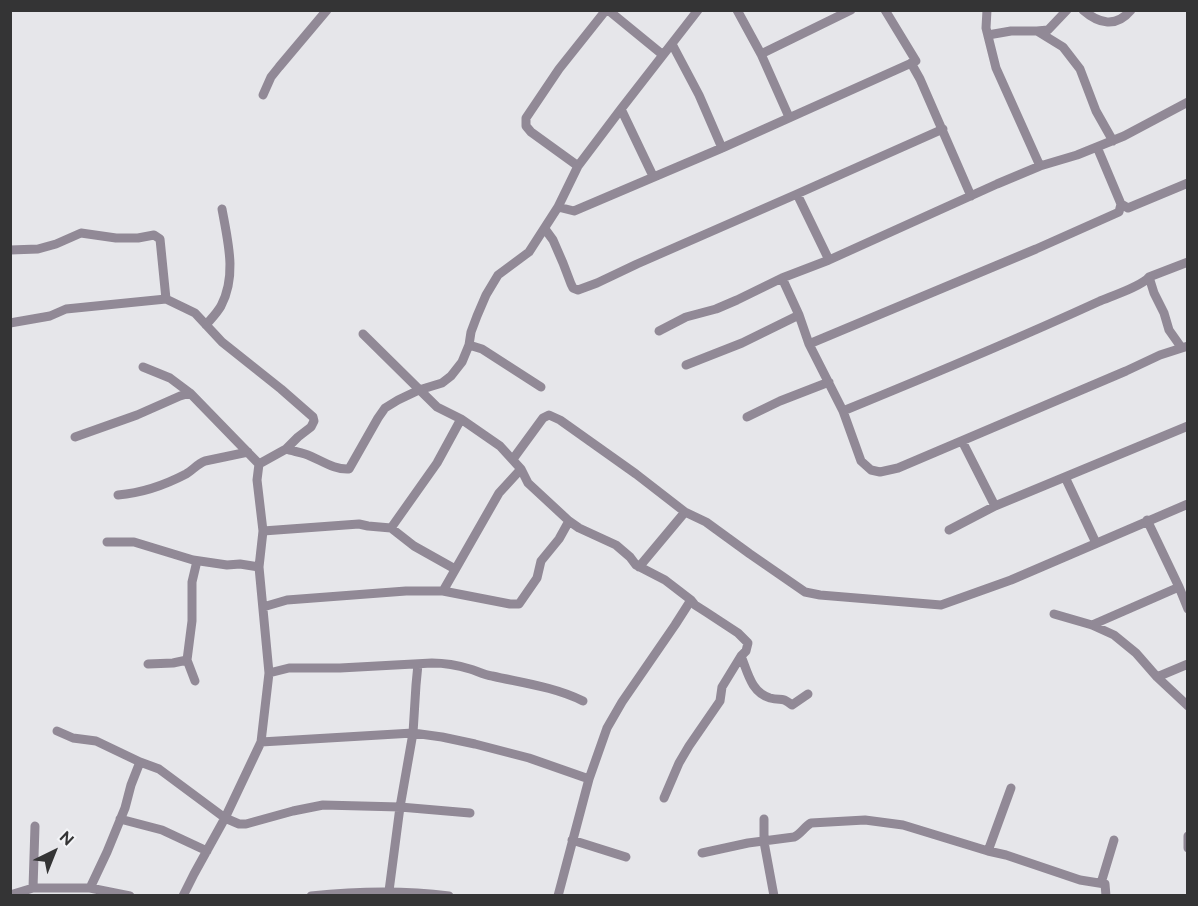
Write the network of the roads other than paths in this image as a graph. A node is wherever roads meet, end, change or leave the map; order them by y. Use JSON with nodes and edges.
{"nodes":[{"id":1,"x":327,"y":10,"type":"edge"},
{"id":2,"x":607,"y":10,"type":"edge"},
{"id":3,"x":698,"y":10,"type":"edge"},
{"id":4,"x":737,"y":10,"type":"edge"},
{"id":5,"x":851,"y":10,"type":"edge"},
{"id":6,"x":987,"y":10,"type":"edge"},
{"id":7,"x":1067,"y":10,"type":"edge"},
{"id":8,"x":1083,"y":10,"type":"edge"},
{"id":9,"x":1131,"y":10,"type":"edge"},
{"id":10,"x":885,"y":11,"type":"edge"},
{"id":11,"x":1037,"y":32,"type":"junction"},
{"id":12,"x":988,"y":35,"type":"junction"},
{"id":13,"x":672,"y":44,"type":"junction"},
{"id":14,"x":761,"y":54,"type":"junction"},
{"id":15,"x":663,"y":55,"type":"junction"},
{"id":16,"x":911,"y":63,"type":"junction"},
{"id":17,"x":263,"y":95,"type":"dead end"},
{"id":18,"x":1188,"y":102,"type":"edge"},
{"id":19,"x":621,"y":109,"type":"junction"},
{"id":20,"x":789,"y":117,"type":"junction"},
{"id":21,"x":943,"y":129,"type":"junction"},
{"id":22,"x":1113,"y":141,"type":"junction"},
{"id":23,"x":1097,"y":147,"type":"junction"},
{"id":24,"x":722,"y":148,"type":"junction"},
{"id":25,"x":579,"y":166,"type":"junction"},
{"id":26,"x":1040,"y":166,"type":"junction"},
{"id":27,"x":653,"y":176,"type":"junction"},
{"id":28,"x":1188,"y":183,"type":"edge"},
{"id":29,"x":797,"y":194,"type":"junction"},
{"id":30,"x":971,"y":196,"type":"junction"},
{"id":31,"x":558,"y":207,"type":"junction"},
{"id":32,"x":1122,"y":208,"type":"junction"},
{"id":33,"x":222,"y":209,"type":"dead end"},
{"id":34,"x":545,"y":229,"type":"junction"},
{"id":35,"x":10,"y":250,"type":"edge"},
{"id":36,"x":829,"y":260,"type":"junction"},
{"id":37,"x":1188,"y":262,"type":"edge"},
{"id":38,"x":1149,"y":277,"type":"junction"},
{"id":39,"x":782,"y":278,"type":"junction"},
{"id":40,"x":166,"y":299,"type":"junction"},
{"id":41,"x":799,"y":315,"type":"junction"},
{"id":42,"x":10,"y":323,"type":"edge"},
{"id":43,"x":206,"y":325,"type":"junction"},
{"id":44,"x":659,"y":331,"type":"dead end"},
{"id":45,"x":363,"y":334,"type":"dead end"},
{"id":46,"x":809,"y":344,"type":"junction"},
{"id":47,"x":469,"y":345,"type":"junction"},
{"id":48,"x":1184,"y":346,"type":"edge"},
{"id":49,"x":686,"y":365,"type":"dead end"},
{"id":50,"x":143,"y":367,"type":"dead end"},
{"id":51,"x":829,"y":382,"type":"junction"},
{"id":52,"x":541,"y":387,"type":"dead end"},
{"id":53,"x":419,"y":390,"type":"junction"},
{"id":54,"x":190,"y":393,"type":"junction"},
{"id":55,"x":843,"y":411,"type":"junction"},
{"id":56,"x":747,"y":417,"type":"dead end"},
{"id":57,"x":461,"y":419,"type":"junction"},
{"id":58,"x":1188,"y":426,"type":"edge"},
{"id":59,"x":75,"y":437,"type":"dead end"},
{"id":60,"x":962,"y":441,"type":"junction"},
{"id":61,"x":285,"y":449,"type":"junction"},
{"id":62,"x":248,"y":452,"type":"junction"},
{"id":63,"x":513,"y":459,"type":"junction"},
{"id":64,"x":259,"y":464,"type":"junction"},
{"id":65,"x":521,"y":469,"type":"junction"},
{"id":66,"x":1065,"y":477,"type":"junction"},
{"id":67,"x":118,"y":495,"type":"dead end"},
{"id":68,"x":1188,"y":504,"type":"edge"},
{"id":69,"x":995,"y":506,"type":"junction"},
{"id":70,"x":685,"y":512,"type":"junction"},
{"id":71,"x":1147,"y":520,"type":"junction"},
{"id":72,"x":569,"y":521,"type":"junction"},
{"id":73,"x":391,"y":528,"type":"junction"},
{"id":74,"x":949,"y":530,"type":"dead end"},
{"id":75,"x":263,"y":531,"type":"junction"},
{"id":76,"x":107,"y":542,"type":"dead end"},
{"id":77,"x":1096,"y":543,"type":"junction"},
{"id":78,"x":197,"y":561,"type":"junction"},
{"id":79,"x":259,"y":567,"type":"junction"},
{"id":80,"x":639,"y":567,"type":"junction"},
{"id":81,"x":455,"y":569,"type":"junction"},
{"id":82,"x":1179,"y":587,"type":"junction"},
{"id":83,"x":443,"y":591,"type":"junction"},
{"id":84,"x":691,"y":600,"type":"junction"},
{"id":85,"x":263,"y":607,"type":"junction"},
{"id":86,"x":1188,"y":609,"type":"edge"},
{"id":87,"x":1054,"y":615,"type":"dead end"},
{"id":88,"x":1092,"y":625,"type":"junction"},
{"id":89,"x":741,"y":656,"type":"junction"},
{"id":90,"x":187,"y":660,"type":"junction"},
{"id":91,"x":148,"y":664,"type":"dead end"},
{"id":92,"x":418,"y":664,"type":"junction"},
{"id":93,"x":1188,"y":664,"type":"edge"},
{"id":94,"x":269,"y":673,"type":"junction"},
{"id":95,"x":1157,"y":677,"type":"junction"},
{"id":96,"x":195,"y":681,"type":"dead end"},
{"id":97,"x":808,"y":694,"type":"dead end"},
{"id":98,"x":583,"y":701,"type":"dead end"},
{"id":99,"x":1188,"y":706,"type":"edge"},
{"id":100,"x":57,"y":731,"type":"dead end"},
{"id":101,"x":413,"y":733,"type":"junction"},
{"id":102,"x":261,"y":742,"type":"junction"},
{"id":103,"x":140,"y":762,"type":"junction"},
{"id":104,"x":589,"y":779,"type":"junction"},
{"id":105,"x":1011,"y":789,"type":"dead end"},
{"id":106,"x":664,"y":798,"type":"dead end"},
{"id":107,"x":400,"y":807,"type":"junction"},
{"id":108,"x":470,"y":813,"type":"dead end"},
{"id":109,"x":225,"y":818,"type":"junction"},
{"id":110,"x":120,"y":819,"type":"junction"},
{"id":111,"x":764,"y":819,"type":"dead end"},
{"id":112,"x":34,"y":825,"type":"dead end"},
{"id":113,"x":1188,"y":836,"type":"edge"},
{"id":114,"x":572,"y":840,"type":"junction"},
{"id":115,"x":1114,"y":840,"type":"dead end"},
{"id":116,"x":764,"y":842,"type":"junction"},
{"id":117,"x":1188,"y":848,"type":"edge"},
{"id":118,"x":207,"y":851,"type":"junction"},
{"id":119,"x":988,"y":851,"type":"junction"},
{"id":120,"x":702,"y":853,"type":"dead end"},
{"id":121,"x":626,"y":857,"type":"dead end"},
{"id":122,"x":1101,"y":884,"type":"junction"},
{"id":123,"x":90,"y":888,"type":"junction"},
{"id":124,"x":32,"y":891,"type":"edge"},
{"id":125,"x":389,"y":891,"type":"junction"},
{"id":126,"x":119,"y":894,"type":"edge"},
{"id":127,"x":10,"y":895,"type":"edge"},
{"id":128,"x":130,"y":896,"type":"edge"},
{"id":129,"x":183,"y":896,"type":"edge"},
{"id":130,"x":311,"y":896,"type":"edge"},
{"id":131,"x":449,"y":896,"type":"edge"},
{"id":132,"x":558,"y":896,"type":"edge"},
{"id":133,"x":774,"y":896,"type":"edge"},
{"id":134,"x":1106,"y":896,"type":"edge"}],
"edges":[{"from":1,"to":17,"type":"street"},
{"from":2,"to":15,"type":"street"},
{"from":2,"to":25,"type":"street"},
{"from":3,"to":13,"type":"street"},
{"from":4,"to":14,"type":"street"},
{"from":5,"to":14,"type":"street"},
{"from":6,"to":12,"type":"street"},
{"from":7,"to":11,"type":"street"},
{"from":8,"to":9,"type":"street"},
{"from":10,"to":16,"type":"street"},
{"from":11,"to":12,"type":"street"},
{"from":11,"to":22,"type":"street"},
{"from":12,"to":26,"type":"street"},
{"from":13,"to":15,"type":"street"},
{"from":13,"to":24,"type":"street"},
{"from":14,"to":20,"type":"street"},
{"from":15,"to":19,"type":"street"},
{"from":16,"to":20,"type":"street"},
{"from":16,"to":21,"type":"street"},
{"from":18,"to":22,"type":"street"},
{"from":19,"to":25,"type":"street"},
{"from":19,"to":27,"type":"street"},
{"from":20,"to":24,"type":"street"},
{"from":21,"to":29,"type":"street"},
{"from":21,"to":30,"type":"street"},
{"from":22,"to":23,"type":"street"},
{"from":23,"to":26,"type":"street"},
{"from":23,"to":32,"type":"street"},
{"from":24,"to":27,"type":"street"},
{"from":25,"to":31,"type":"street"},
{"from":26,"to":30,"type":"street"},
{"from":27,"to":31,"type":"street"},
{"from":28,"to":32,"type":"street"},
{"from":29,"to":34,"type":"street"},
{"from":29,"to":36,"type":"street"},
{"from":30,"to":36,"type":"street"},
{"from":31,"to":34,"type":"street"},
{"from":32,"to":46,"type":"street"},
{"from":33,"to":43,"type":"street"},
{"from":34,"to":47,"type":"street"},
{"from":35,"to":40,"type":"street"},
{"from":36,"to":39,"type":"street"},
{"from":37,"to":38,"type":"street"},
{"from":38,"to":48,"type":"street"},
{"from":38,"to":55,"type":"street"},
{"from":39,"to":41,"type":"street"},
{"from":39,"to":44,"type":"street"},
{"from":40,"to":42,"type":"street"},
{"from":40,"to":43,"type":"street"},
{"from":41,"to":46,"type":"street"},
{"from":41,"to":49,"type":"street"},
{"from":43,"to":61,"type":"street"},
{"from":45,"to":53,"type":"street"},
{"from":46,"to":51,"type":"street"},
{"from":47,"to":52,"type":"street"},
{"from":47,"to":53,"type":"street"},
{"from":48,"to":60,"type":"street"},
{"from":50,"to":54,"type":"street"},
{"from":51,"to":55,"type":"street"},
{"from":51,"to":56,"type":"street"},
{"from":53,"to":57,"type":"street"},
{"from":53,"to":61,"type":"street"},
{"from":54,"to":59,"type":"street"},
{"from":54,"to":62,"type":"street"},
{"from":55,"to":60,"type":"street"},
{"from":57,"to":63,"type":"street"},
{"from":57,"to":73,"type":"street"},
{"from":58,"to":66,"type":"street"},
{"from":60,"to":69,"type":"street"},
{"from":61,"to":64,"type":"street"},
{"from":62,"to":64,"type":"street"},
{"from":62,"to":67,"type":"street"},
{"from":63,"to":65,"type":"street"},
{"from":63,"to":70,"type":"street"},
{"from":64,"to":75,"type":"street"},
{"from":65,"to":72,"type":"street"},
{"from":65,"to":81,"type":"street"},
{"from":66,"to":69,"type":"street"},
{"from":66,"to":77,"type":"street"},
{"from":68,"to":71,"type":"street"},
{"from":69,"to":74,"type":"street"},
{"from":70,"to":77,"type":"street"},
{"from":70,"to":80,"type":"street"},
{"from":71,"to":77,"type":"street"},
{"from":71,"to":82,"type":"street"},
{"from":72,"to":80,"type":"street"},
{"from":72,"to":83,"type":"street"},
{"from":73,"to":75,"type":"street"},
{"from":73,"to":81,"type":"street"},
{"from":75,"to":79,"type":"street"},
{"from":76,"to":78,"type":"street"},
{"from":78,"to":79,"type":"street"},
{"from":78,"to":90,"type":"street"},
{"from":79,"to":85,"type":"street"},
{"from":80,"to":84,"type":"street"},
{"from":81,"to":83,"type":"street"},
{"from":82,"to":86,"type":"street"},
{"from":82,"to":88,"type":"street"},
{"from":83,"to":85,"type":"street"},
{"from":84,"to":89,"type":"street"},
{"from":84,"to":104,"type":"street"},
{"from":85,"to":94,"type":"street"},
{"from":87,"to":88,"type":"street"},
{"from":88,"to":95,"type":"street"},
{"from":89,"to":97,"type":"street"},
{"from":89,"to":106,"type":"street"},
{"from":90,"to":91,"type":"street"},
{"from":90,"to":96,"type":"street"},
{"from":92,"to":94,"type":"street"},
{"from":92,"to":98,"type":"street"},
{"from":92,"to":101,"type":"street"},
{"from":93,"to":95,"type":"street"},
{"from":94,"to":102,"type":"street"},
{"from":95,"to":99,"type":"street"},
{"from":100,"to":103,"type":"street"},
{"from":101,"to":102,"type":"street"},
{"from":101,"to":104,"type":"street"},
{"from":101,"to":107,"type":"street"},
{"from":102,"to":109,"type":"street"},
{"from":103,"to":109,"type":"street"},
{"from":103,"to":110,"type":"street"},
{"from":104,"to":114,"type":"street"},
{"from":105,"to":119,"type":"street"},
{"from":107,"to":108,"type":"street"},
{"from":107,"to":109,"type":"street"},
{"from":107,"to":125,"type":"street"},
{"from":109,"to":118,"type":"street"},
{"from":110,"to":118,"type":"street"},
{"from":110,"to":123,"type":"street"},
{"from":111,"to":116,"type":"street"},
{"from":112,"to":124,"type":"street"},
{"from":113,"to":117,"type":"street"},
{"from":114,"to":121,"type":"street"},
{"from":114,"to":132,"type":"street"},
{"from":115,"to":122,"type":"street"},
{"from":116,"to":119,"type":"street"},
{"from":116,"to":120,"type":"street"},
{"from":116,"to":133,"type":"street"},
{"from":118,"to":129,"type":"street"},
{"from":119,"to":122,"type":"street"},
{"from":122,"to":134,"type":"street"},
{"from":123,"to":124,"type":"street"},
{"from":123,"to":126,"type":"street"},
{"from":124,"to":127,"type":"street"},
{"from":125,"to":130,"type":"street"},
{"from":125,"to":131,"type":"street"},
{"from":126,"to":128,"type":"street"}]}
